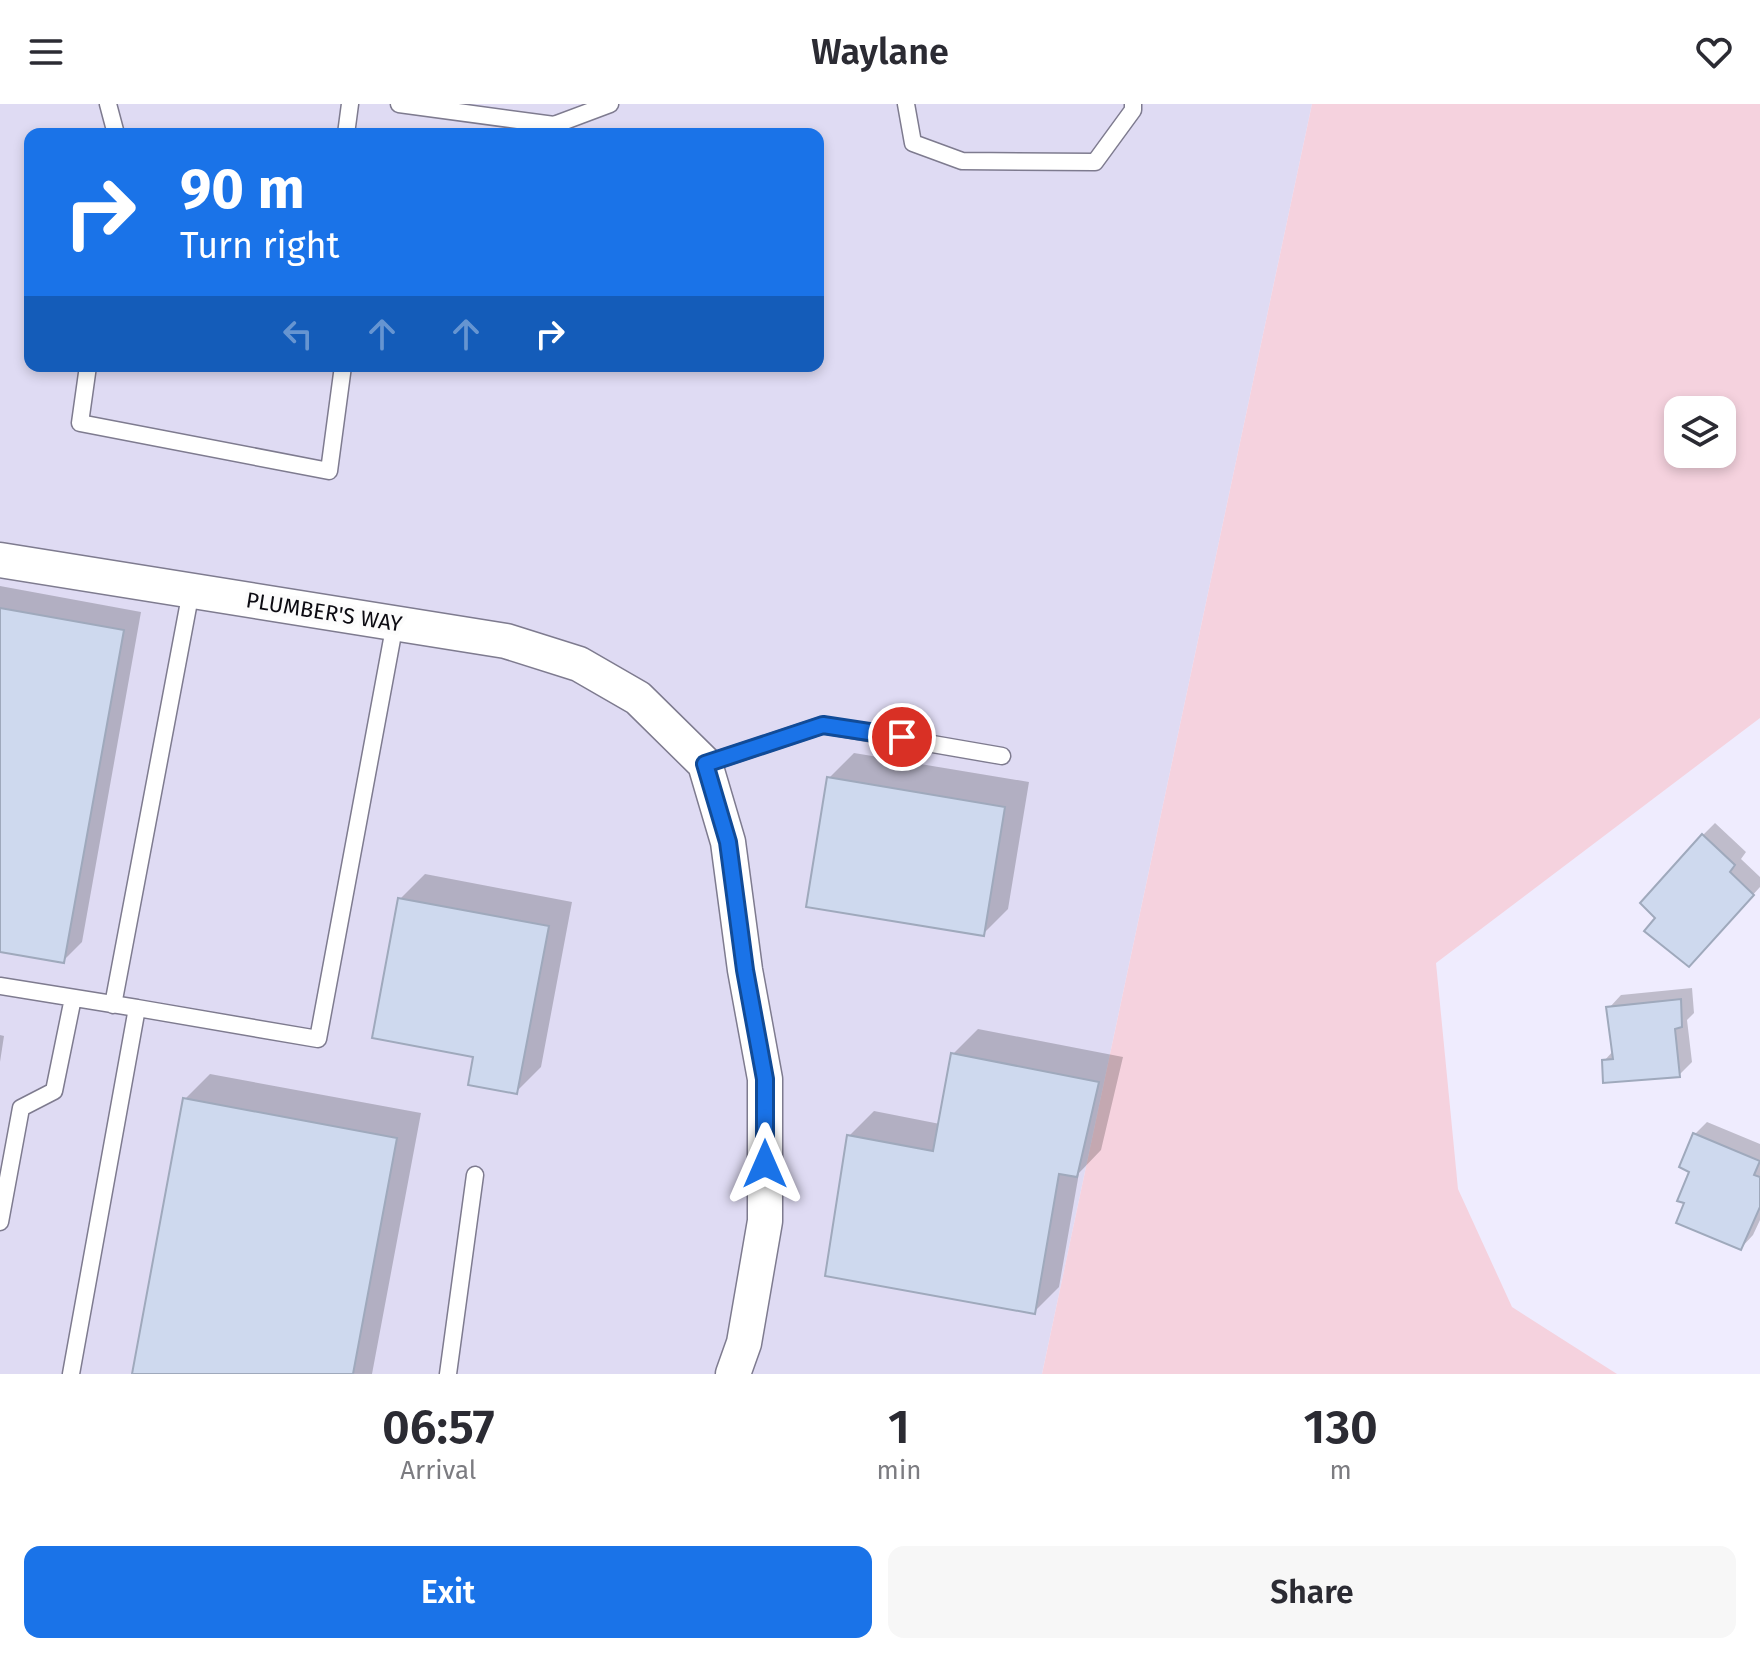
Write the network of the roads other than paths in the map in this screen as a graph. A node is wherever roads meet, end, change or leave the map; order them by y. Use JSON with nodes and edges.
{"nodes":[{"id":1,"x":108,"y":104,"type":"edge"},
{"id":2,"x":350,"y":104,"type":"edge"},
{"id":3,"x":399,"y":104,"type":"edge"},
{"id":4,"x":610,"y":104,"type":"edge"},
{"id":5,"x":906,"y":104,"type":"edge"},
{"id":6,"x":1133,"y":104,"type":"edge"},
{"id":7,"x":114,"y":128,"type":"edge"},
{"id":8,"x":347,"y":128,"type":"edge"},
{"id":9,"x":87,"y":372,"type":"edge"},
{"id":10,"x":342,"y":372,"type":"edge"},
{"id":11,"x":0,"y":560,"type":"edge"},
{"id":12,"x":191,"y":591,"type":"junction"},
{"id":13,"x":395,"y":623,"type":"junction"},
{"id":14,"x":1002,"y":756,"type":"dead end"},
{"id":15,"x":705,"y":764,"type":"junction"},
{"id":16,"x":0,"y":986,"type":"edge"},
{"id":17,"x":73,"y":998,"type":"junction"},
{"id":18,"x":113,"y":1005,"type":"junction"},
{"id":19,"x":137,"y":1008,"type":"junction"},
{"id":20,"x":475,"y":1175,"type":"dead end"},
{"id":21,"x":0,"y":1222,"type":"edge"},
{"id":22,"x":71,"y":1374,"type":"edge"},
{"id":23,"x":448,"y":1374,"type":"edge"},
{"id":24,"x":733,"y":1374,"type":"edge"}],
"edges":[{"from":1,"to":7,"type":"lane"},
{"from":2,"to":8,"type":"lane"},
{"from":3,"to":4,"type":"lane"},
{"from":5,"to":6,"type":"lane"},
{"from":9,"to":10,"type":"lane"},
{"from":11,"to":12,"type":"street","name":"PLUMBER'S WAY"},
{"from":12,"to":13,"type":"street","name":"PLUMBER'S WAY"},
{"from":12,"to":18,"type":"lane"},
{"from":13,"to":15,"type":"street","name":"PLUMBER'S WAY"},
{"from":13,"to":19,"type":"lane"},
{"from":14,"to":15,"type":"lane"},
{"from":15,"to":24,"type":"street"},
{"from":16,"to":17,"type":"lane"},
{"from":17,"to":18,"type":"lane"},
{"from":17,"to":21,"type":"lane"},
{"from":18,"to":19,"type":"lane"},
{"from":19,"to":22,"type":"lane"},
{"from":20,"to":23,"type":"lane"}]}
